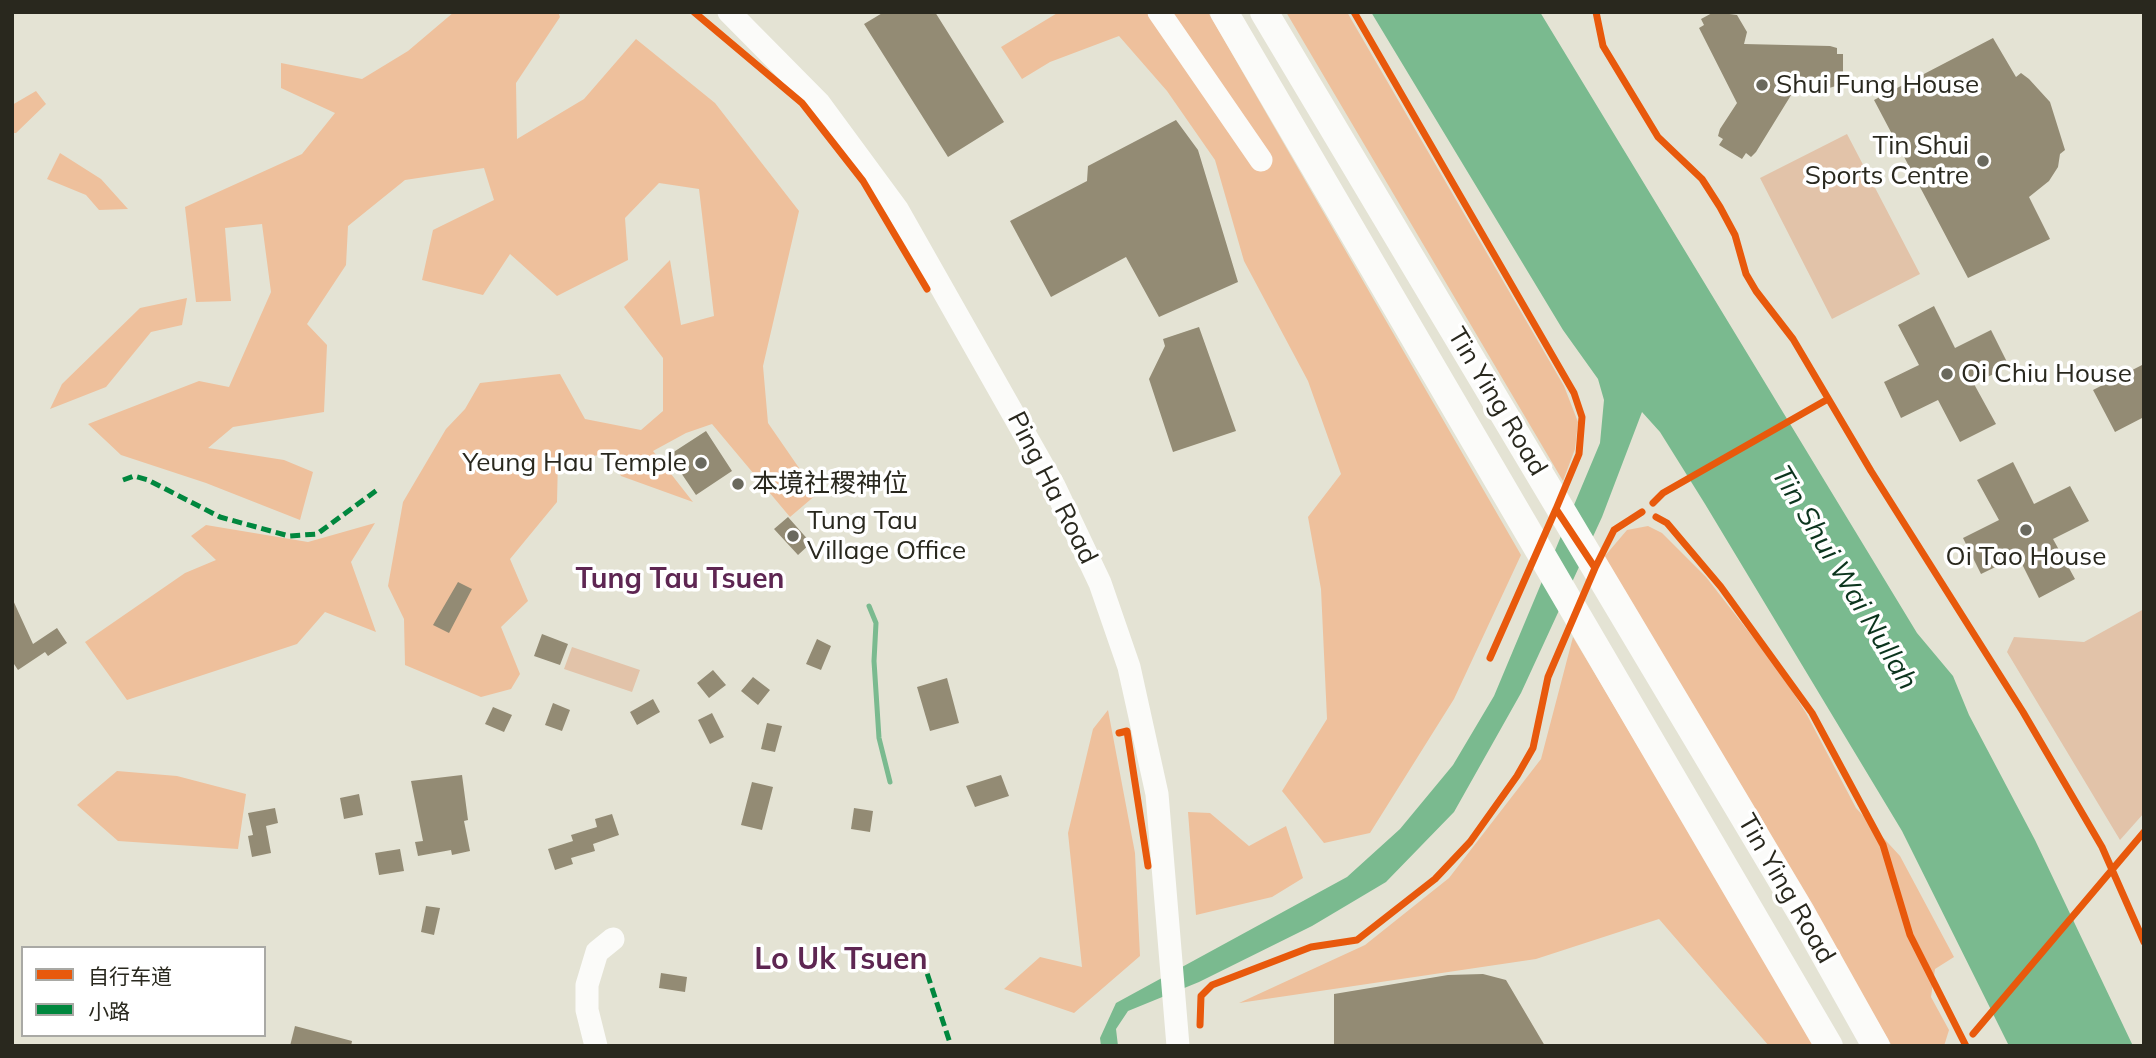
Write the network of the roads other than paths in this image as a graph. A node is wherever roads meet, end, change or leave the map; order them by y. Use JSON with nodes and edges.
{"nodes":[{"id":1,"x":729,"y":12,"type":"edge"},
{"id":2,"x":1159,"y":12,"type":"edge"},
{"id":3,"x":1224,"y":12,"type":"edge"},
{"id":4,"x":1264,"y":12,"type":"edge"},
{"id":5,"x":1261,"y":160,"type":"dead end"},
{"id":6,"x":612,"y":939,"type":"dead end"},
{"id":7,"x":596,"y":1046,"type":"edge"},
{"id":8,"x":1178,"y":1046,"type":"edge"},
{"id":9,"x":1829,"y":1046,"type":"edge"},
{"id":10,"x":1877,"y":1046,"type":"edge"}],
"edges":[{"from":1,"to":8,"type":"street","name":"Ping Ha Road"},
{"from":2,"to":5,"type":"street"},
{"from":3,"to":9,"type":"main road","name":"Tin Ying Road"},
{"from":4,"to":10,"type":"main road","name":"Tin Ying Road"},
{"from":6,"to":7,"type":"street"}]}
